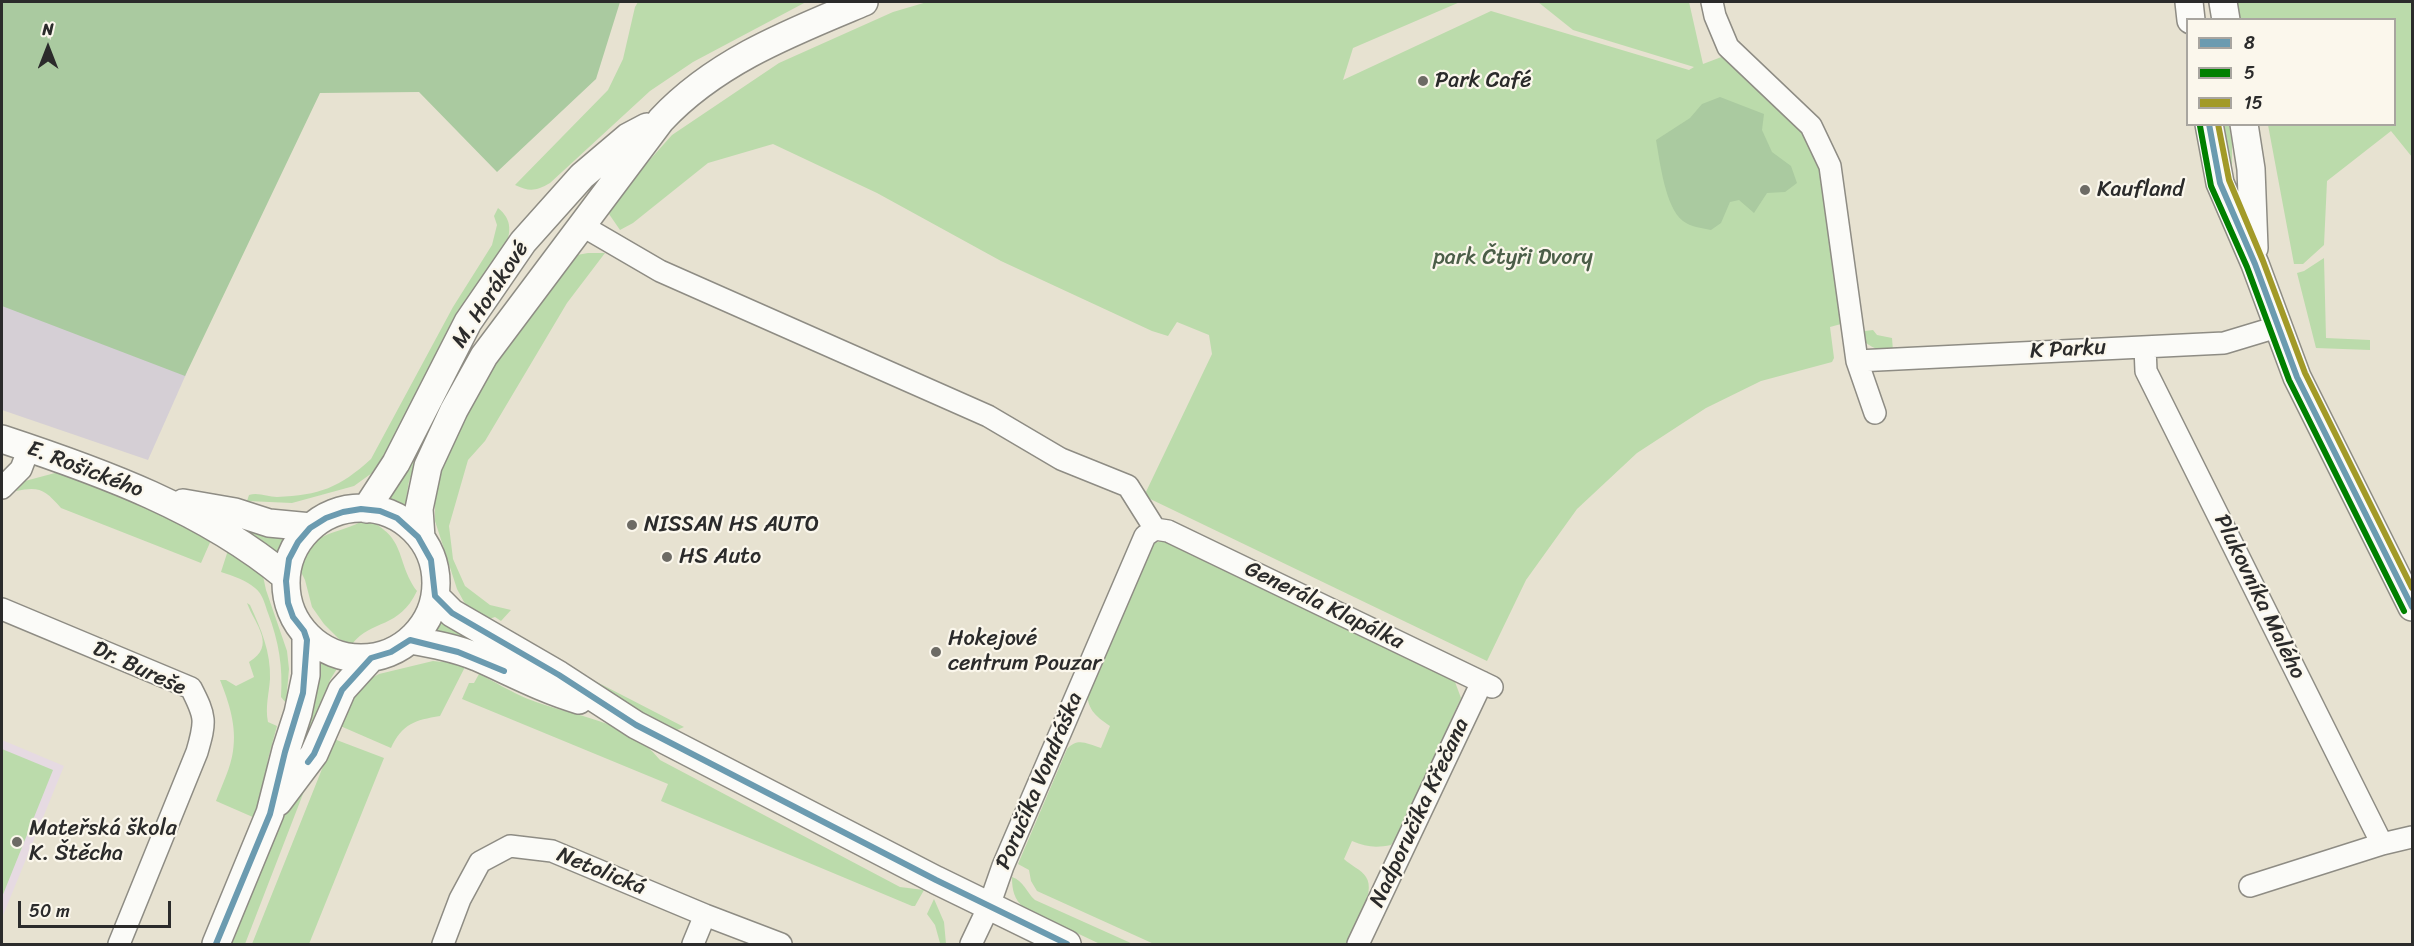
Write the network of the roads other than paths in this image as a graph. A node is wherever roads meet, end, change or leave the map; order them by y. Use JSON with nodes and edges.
{"nodes":[{"id":1,"x":864,"y":2,"type":"edge"},
{"id":2,"x":1712,"y":2,"type":"edge"},
{"id":3,"x":2189,"y":2,"type":"edge"},
{"id":4,"x":2223,"y":2,"type":"edge"},
{"id":5,"x":2191,"y":18,"type":"edge"},
{"id":6,"x":2226,"y":18,"type":"edge"},
{"id":7,"x":661,"y":120,"type":"junction"},
{"id":8,"x":2209,"y":126,"type":"edge"},
{"id":9,"x":2244,"y":126,"type":"edge"},
{"id":10,"x":581,"y":225,"type":"junction"},
{"id":11,"x":2255,"y":264,"type":"junction"},
{"id":12,"x":2277,"y":327,"type":"junction"},
{"id":13,"x":2145,"y":347,"type":"junction"},
{"id":14,"x":1857,"y":361,"type":"junction"},
{"id":15,"x":1875,"y":413,"type":"dead end"},
{"id":16,"x":2,"y":439,"type":"edge"},
{"id":17,"x":29,"y":448,"type":"junction"},
{"id":18,"x":2,"y":488,"type":"edge"},
{"id":19,"x":169,"y":502,"type":"junction"},
{"id":20,"x":366,"y":509,"type":"junction"},
{"id":21,"x":310,"y":527,"type":"junction"},
{"id":22,"x":1155,"y":529,"type":"junction"},
{"id":23,"x":421,"y":538,"type":"junction"},
{"id":24,"x":286,"y":577,"type":"junction"},
{"id":25,"x":435,"y":596,"type":"junction"},
{"id":26,"x":2412,"y":607,"type":"edge"},
{"id":27,"x":2,"y":609,"type":"edge"},
{"id":28,"x":306,"y":634,"type":"junction"},
{"id":29,"x":410,"y":640,"type":"junction"},
{"id":30,"x":370,"y":658,"type":"junction"},
{"id":31,"x":1487,"y":685,"type":"joint"},
{"id":32,"x":611,"y":710,"type":"junction"},
{"id":33,"x":270,"y":813,"type":"junction"},
{"id":34,"x":2412,"y":837,"type":"edge"},
{"id":35,"x":2382,"y":844,"type":"junction"},
{"id":36,"x":2250,"y":886,"type":"dead end"},
{"id":37,"x":989,"y":906,"type":"junction"},
{"id":38,"x":705,"y":915,"type":"junction"},
{"id":39,"x":119,"y":945,"type":"edge"},
{"id":40,"x":216,"y":945,"type":"edge"},
{"id":41,"x":443,"y":945,"type":"edge"},
{"id":42,"x":693,"y":945,"type":"edge"},
{"id":43,"x":781,"y":945,"type":"edge"},
{"id":44,"x":972,"y":945,"type":"edge"},
{"id":45,"x":1067,"y":945,"type":"edge"},
{"id":46,"x":1358,"y":945,"type":"edge"}],
"edges":[{"from":1,"to":7,"type":"street","name":"M. Horákové"},
{"from":2,"to":14,"type":"street"},
{"from":3,"to":5,"type":"street"},
{"from":4,"to":6,"type":"street"},
{"from":7,"to":10,"type":"street","name":"M. Horákové"},
{"from":7,"to":20,"type":"street","name":"M. Horákové"},
{"from":8,"to":11,"type":"street"},
{"from":9,"to":11,"type":"street"},
{"from":10,"to":22,"type":"street"},
{"from":10,"to":23,"type":"street","name":"M. Horákové"},
{"from":11,"to":12,"type":"street"},
{"from":12,"to":13,"type":"street","name":"K Parku"},
{"from":12,"to":26,"type":"street"},
{"from":13,"to":14,"type":"street","name":"K Parku"},
{"from":13,"to":35,"type":"street","name":"Plukovníka Malého"},
{"from":14,"to":15,"type":"street"},
{"from":16,"to":17,"type":"street","name":"E. Rošického"},
{"from":17,"to":18,"type":"street"},
{"from":17,"to":19,"type":"street","name":"E. Rošického"},
{"from":19,"to":21,"type":"street","name":"E. Rošického"},
{"from":19,"to":24,"type":"street","name":"E. Rošického"},
{"from":20,"to":21,"type":"street"},
{"from":20,"to":23,"type":"street"},
{"from":21,"to":24,"type":"street"},
{"from":22,"to":31,"type":"street","name":"Generála Klapálka"},
{"from":22,"to":37,"type":"street","name":"Poručíka Vondráška"},
{"from":23,"to":25,"type":"street"},
{"from":24,"to":28,"type":"street"},
{"from":25,"to":29,"type":"street"},
{"from":25,"to":32,"type":"street"},
{"from":27,"to":39,"type":"street","name":"Dr. Bureše"},
{"from":28,"to":30,"type":"street"},
{"from":28,"to":33,"type":"street"},
{"from":29,"to":30,"type":"street"},
{"from":29,"to":32,"type":"street"},
{"from":30,"to":33,"type":"street"},
{"from":31,"to":46,"type":"street","name":"Nadporučíka Křečana"},
{"from":32,"to":37,"type":"street"},
{"from":33,"to":40,"type":"street"},
{"from":34,"to":35,"type":"street"},
{"from":35,"to":36,"type":"street"},
{"from":37,"to":44,"type":"street","name":"Poručíka Vondráška"},
{"from":37,"to":45,"type":"street"},
{"from":38,"to":41,"type":"street","name":"Netolická"},
{"from":38,"to":42,"type":"street"},
{"from":38,"to":43,"type":"street","name":"Netolická"}]}
